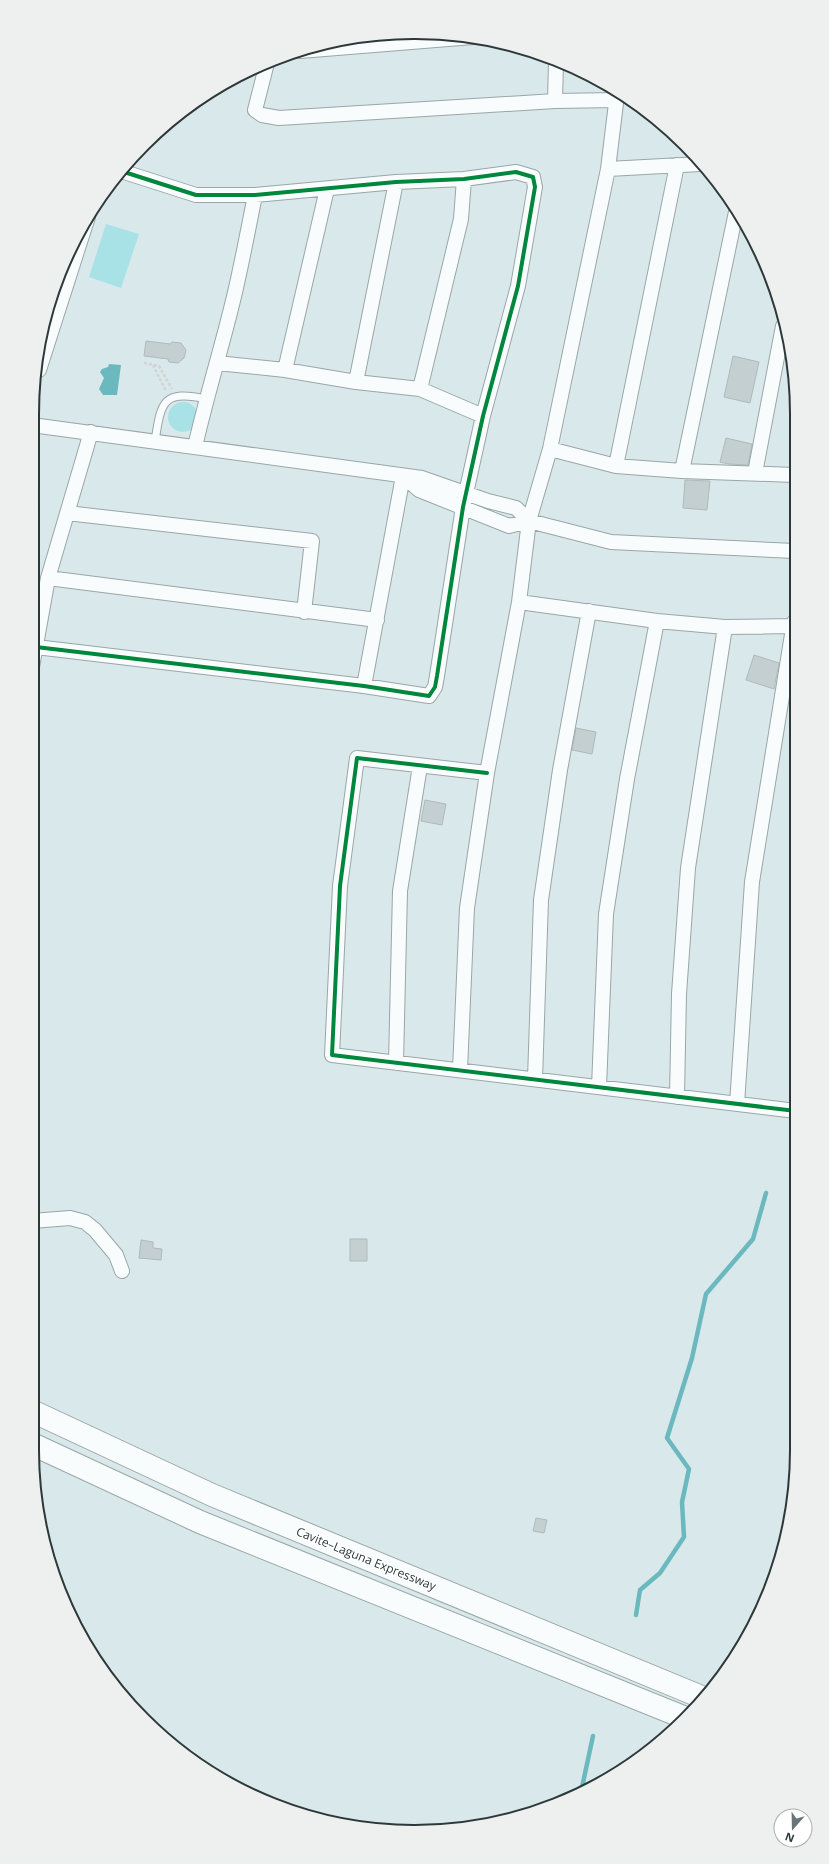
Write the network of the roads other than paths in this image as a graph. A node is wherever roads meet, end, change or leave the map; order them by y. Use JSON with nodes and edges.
{"nodes":[{"id":1,"x":437,"y":40,"type":"edge"},
{"id":2,"x":331,"y":48,"type":"edge"},
{"id":3,"x":556,"y":67,"type":"edge"},
{"id":4,"x":265,"y":71,"type":"edge"},
{"id":5,"x":615,"y":97,"type":"edge"},
{"id":6,"x":617,"y":98,"type":"edge"},
{"id":7,"x":555,"y":101,"type":"junction"},
{"id":8,"x":694,"y":164,"type":"edge"},
{"id":9,"x":677,"y":165,"type":"junction"},
{"id":10,"x":608,"y":169,"type":"junction"},
{"id":11,"x":128,"y":172,"type":"edge"},
{"id":12,"x":464,"y":179,"type":"junction"},
{"id":13,"x":396,"y":182,"type":"junction"},
{"id":14,"x":327,"y":189,"type":"junction"},
{"id":15,"x":255,"y":195,"type":"junction"},
{"id":16,"x":735,"y":218,"type":"edge"},
{"id":17,"x":77,"y":251,"type":"edge"},
{"id":18,"x":782,"y":337,"type":"edge"},
{"id":19,"x":44,"y":351,"type":"edge"},
{"id":20,"x":217,"y":363,"type":"junction"},
{"id":21,"x":285,"y":370,"type":"junction"},
{"id":22,"x":356,"y":382,"type":"junction"},
{"id":23,"x":420,"y":388,"type":"junction"},
{"id":24,"x":206,"y":400,"type":"junction"},
{"id":25,"x":483,"y":416,"type":"junction"},
{"id":26,"x":39,"y":426,"type":"edge"},
{"id":27,"x":91,"y":432,"type":"junction"},
{"id":28,"x":155,"y":441,"type":"junction"},
{"id":29,"x":195,"y":447,"type":"junction"},
{"id":30,"x":550,"y":449,"type":"junction"},
{"id":31,"x":616,"y":466,"type":"junction"},
{"id":32,"x":682,"y":471,"type":"junction"},
{"id":33,"x":755,"y":473,"type":"junction"},
{"id":34,"x":790,"y":475,"type":"edge"},
{"id":35,"x":403,"y":476,"type":"junction"},
{"id":36,"x":465,"y":500,"type":"junction"},
{"id":37,"x":67,"y":513,"type":"junction"},
{"id":38,"x":529,"y":521,"type":"junction"},
{"id":39,"x":790,"y":551,"type":"edge"},
{"id":40,"x":48,"y":578,"type":"junction"},
{"id":41,"x":519,"y":602,"type":"junction"},
{"id":42,"x":589,"y":611,"type":"junction"},
{"id":43,"x":304,"y":612,"type":"junction"},
{"id":44,"x":376,"y":620,"type":"junction"},
{"id":45,"x":657,"y":621,"type":"junction"},
{"id":46,"x":790,"y":624,"type":"edge"},
{"id":47,"x":725,"y":627,"type":"junction"},
{"id":48,"x":39,"y":630,"type":"edge"},
{"id":49,"x":39,"y":647,"type":"edge"},
{"id":50,"x":790,"y":649,"type":"edge"},
{"id":51,"x":364,"y":686,"type":"junction"},
{"id":52,"x":420,"y":766,"type":"junction"},
{"id":53,"x":487,"y":773,"type":"junction"},
{"id":54,"x":396,"y":1063,"type":"junction"},
{"id":55,"x":460,"y":1070,"type":"junction"},
{"id":56,"x":535,"y":1079,"type":"junction"},
{"id":57,"x":599,"y":1087,"type":"junction"},
{"id":58,"x":677,"y":1097,"type":"junction"},
{"id":59,"x":737,"y":1104,"type":"junction"},
{"id":60,"x":790,"y":1110,"type":"edge"},
{"id":61,"x":39,"y":1220,"type":"edge"},
{"id":62,"x":122,"y":1271,"type":"dead end"},
{"id":63,"x":39,"y":1414,"type":"edge"},
{"id":64,"x":39,"y":1447,"type":"edge"},
{"id":65,"x":698,"y":1696,"type":"edge"},
{"id":66,"x":679,"y":1716,"type":"edge"}],
"edges":[{"from":1,"to":2,"type":"street"},
{"from":3,"to":7,"type":"street"},
{"from":4,"to":7,"type":"street"},
{"from":5,"to":7,"type":"street"},
{"from":6,"to":10,"type":"street"},
{"from":8,"to":9,"type":"street"},
{"from":9,"to":10,"type":"street"},
{"from":9,"to":31,"type":"street"},
{"from":10,"to":30,"type":"street"},
{"from":11,"to":15,"type":"street"},
{"from":12,"to":13,"type":"street"},
{"from":12,"to":23,"type":"street"},
{"from":12,"to":25,"type":"street"},
{"from":13,"to":14,"type":"street"},
{"from":13,"to":22,"type":"street"},
{"from":14,"to":15,"type":"street"},
{"from":14,"to":21,"type":"street"},
{"from":15,"to":20,"type":"street"},
{"from":16,"to":32,"type":"street"},
{"from":17,"to":19,"type":"street"},
{"from":18,"to":33,"type":"street"},
{"from":20,"to":21,"type":"street"},
{"from":20,"to":24,"type":"street"},
{"from":21,"to":22,"type":"street"},
{"from":22,"to":23,"type":"street"},
{"from":23,"to":25,"type":"street"},
{"from":24,"to":28,"type":"lane"},
{"from":24,"to":29,"type":"street"},
{"from":25,"to":36,"type":"street"},
{"from":26,"to":27,"type":"street"},
{"from":27,"to":28,"type":"street"},
{"from":27,"to":37,"type":"street"},
{"from":28,"to":29,"type":"street"},
{"from":29,"to":35,"type":"street"},
{"from":30,"to":31,"type":"street"},
{"from":30,"to":38,"type":"street"},
{"from":31,"to":32,"type":"street"},
{"from":32,"to":33,"type":"street"},
{"from":33,"to":34,"type":"street"},
{"from":35,"to":36,"type":"street"},
{"from":35,"to":44,"type":"street"},
{"from":36,"to":38,"type":"street"},
{"from":36,"to":51,"type":"street"},
{"from":37,"to":40,"type":"street"},
{"from":37,"to":43,"type":"street"},
{"from":38,"to":39,"type":"street"},
{"from":38,"to":41,"type":"street"},
{"from":40,"to":43,"type":"street"},
{"from":40,"to":48,"type":"street"},
{"from":41,"to":42,"type":"street"},
{"from":41,"to":53,"type":"street"},
{"from":42,"to":45,"type":"street"},
{"from":42,"to":56,"type":"street"},
{"from":43,"to":44,"type":"street"},
{"from":44,"to":51,"type":"street"},
{"from":45,"to":47,"type":"street"},
{"from":45,"to":57,"type":"street"},
{"from":46,"to":47,"type":"street"},
{"from":47,"to":58,"type":"street"},
{"from":49,"to":51,"type":"street"},
{"from":50,"to":59,"type":"street"},
{"from":52,"to":53,"type":"street"},
{"from":52,"to":54,"type":"street"},
{"from":52,"to":54,"type":"street"},
{"from":53,"to":55,"type":"street"},
{"from":54,"to":55,"type":"street"},
{"from":55,"to":56,"type":"street"},
{"from":56,"to":57,"type":"street"},
{"from":57,"to":58,"type":"street"},
{"from":58,"to":59,"type":"street"},
{"from":59,"to":60,"type":"street"},
{"from":61,"to":62,"type":"street"},
{"from":63,"to":65,"type":"highway","name":"Cavite–Laguna Expressway"},
{"from":64,"to":66,"type":"highway"}]}
